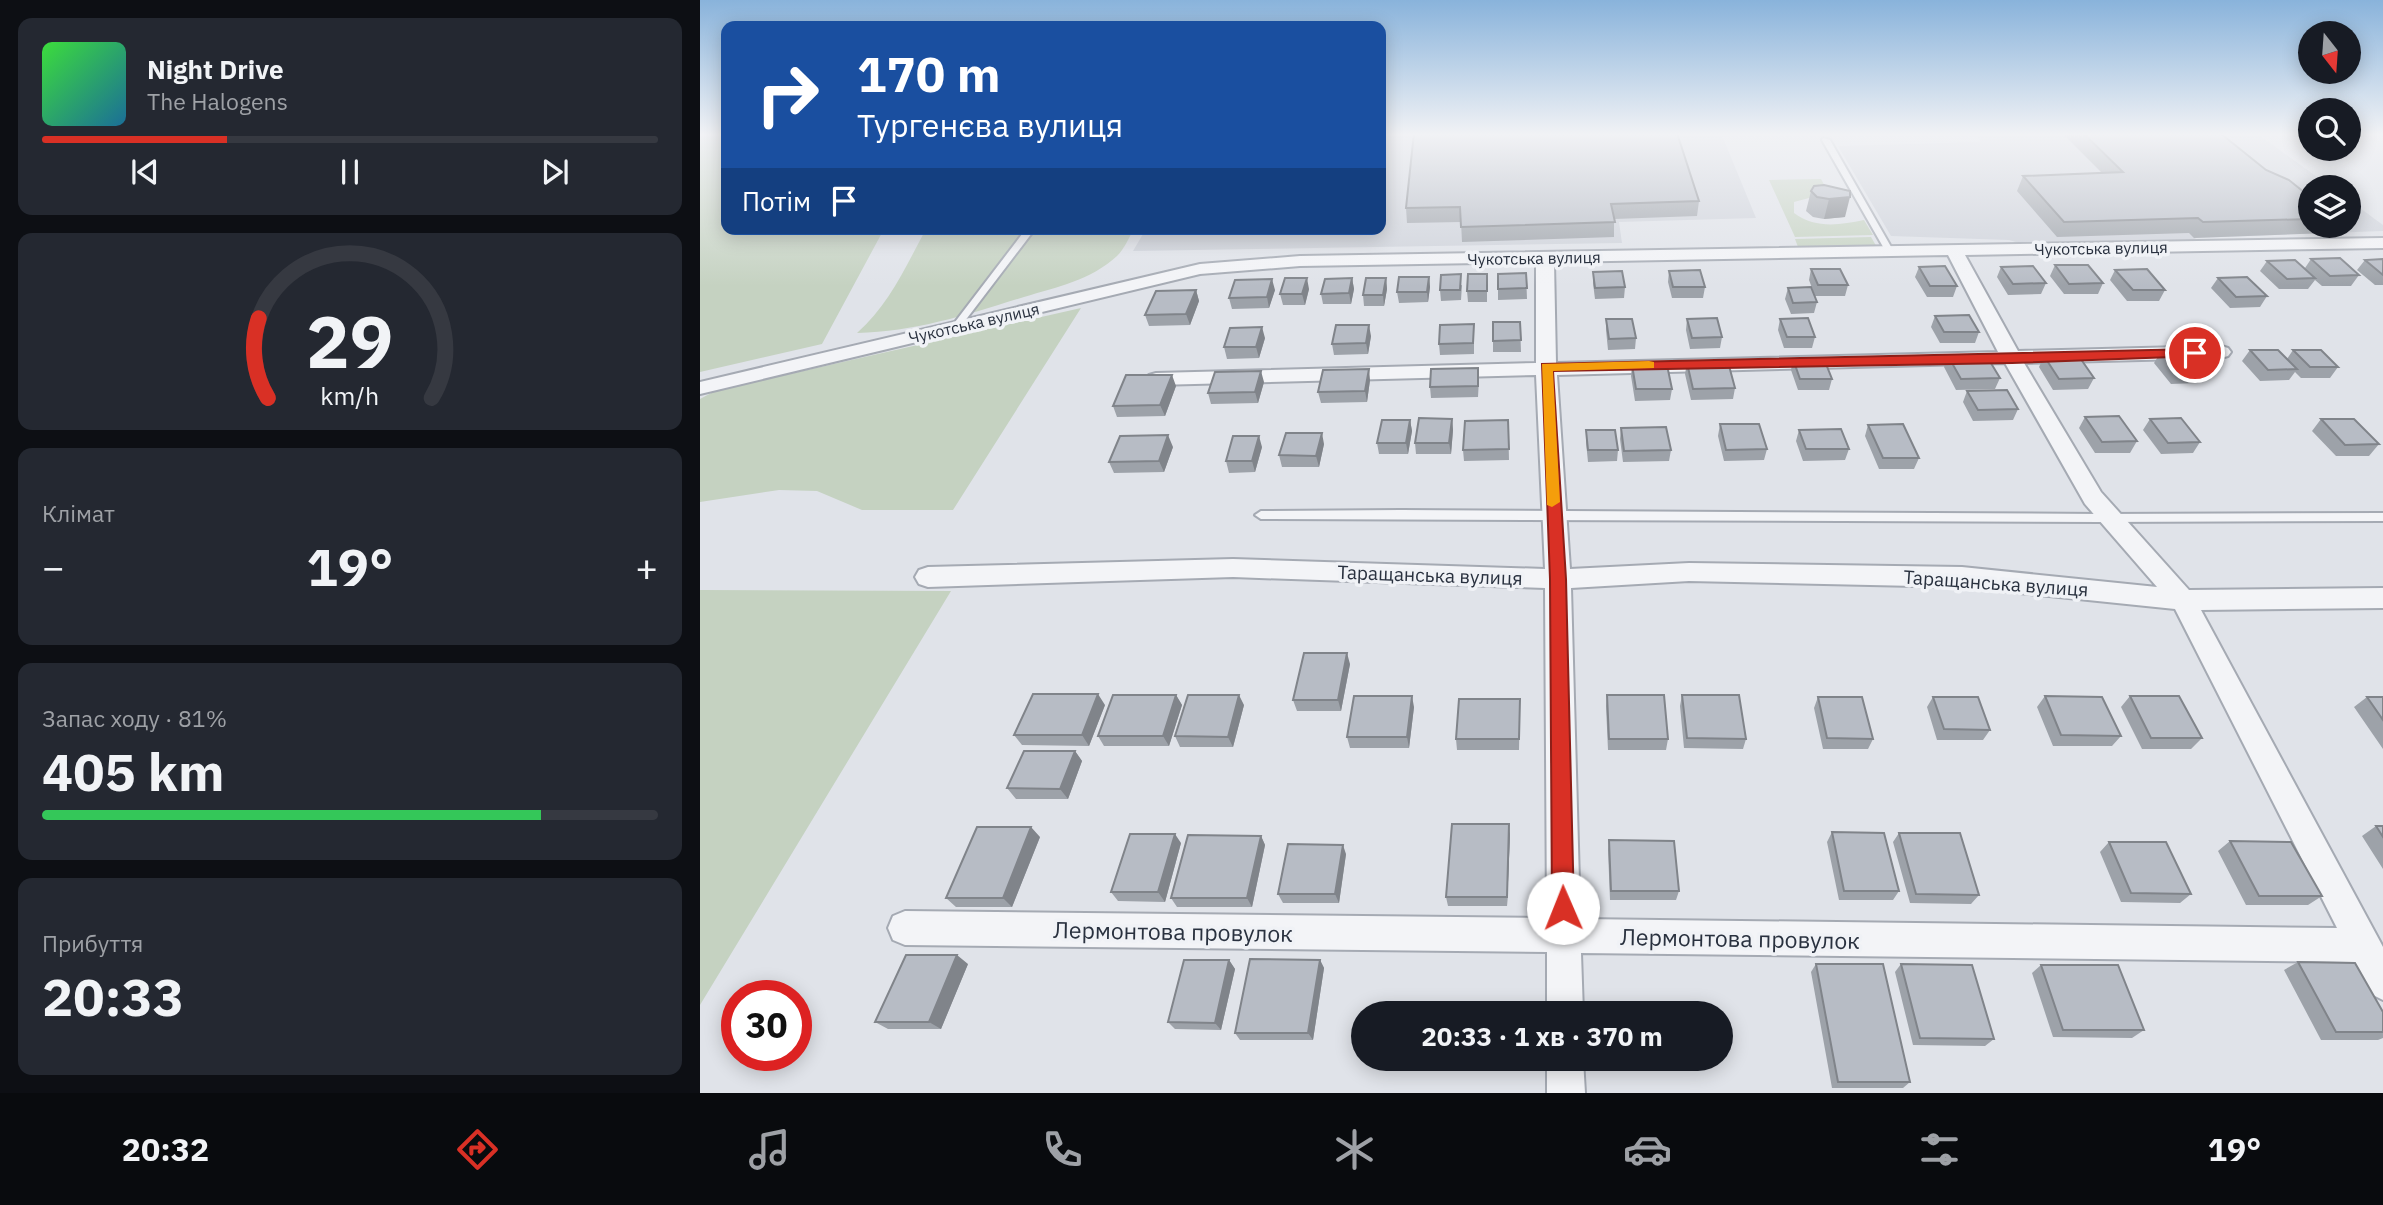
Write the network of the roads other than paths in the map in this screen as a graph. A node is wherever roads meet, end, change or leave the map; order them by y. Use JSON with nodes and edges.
{"nodes":[{"id":1,"x":1851,"y":184,"type":"edge"},
{"id":2,"x":1026,"y":235,"type":"edge"},
{"id":3,"x":2383,"y":243,"type":"edge"},
{"id":4,"x":1954,"y":250,"type":"junction"},
{"id":5,"x":1890,"y":252,"type":"junction"},
{"id":6,"x":1545,"y":258,"type":"junction"},
{"id":7,"x":955,"y":328,"type":"junction"},
{"id":8,"x":2221,"y":352,"type":"dead end"},
{"id":9,"x":2012,"y":359,"type":"junction"},
{"id":10,"x":1546,"y":367,"type":"junction"},
{"id":11,"x":1156,"y":379,"type":"edge"},
{"id":12,"x":700,"y":388,"type":"edge"},
{"id":13,"x":1553,"y":513,"type":"junction"},
{"id":14,"x":1261,"y":515,"type":"dead end"},
{"id":15,"x":2383,"y":517,"type":"edge"},
{"id":16,"x":2112,"y":520,"type":"junction"},
{"id":17,"x":928,"y":577,"type":"dead end"},
{"id":18,"x":1558,"y":579,"type":"junction"},
{"id":19,"x":2383,"y":598,"type":"edge"},
{"id":20,"x":2183,"y":600,"type":"junction"},
{"id":21,"x":905,"y":928,"type":"dead end"},
{"id":22,"x":1564,"y":936,"type":"junction"},
{"id":23,"x":2364,"y":945,"type":"junction"},
{"id":24,"x":2383,"y":982,"type":"edge"},
{"id":25,"x":1565,"y":1001,"type":"edge"},
{"id":26,"x":1565,"y":1071,"type":"edge"},
{"id":27,"x":1566,"y":1093,"type":"edge"}],
"edges":[{"from":1,"to":5,"type":"lane"},
{"from":2,"to":7,"type":"lane"},
{"from":3,"to":4,"type":"street","name":"Чукотська вулиця"},
{"from":4,"to":5,"type":"street","name":"Чукотська вулиця"},
{"from":4,"to":9,"type":"street"},
{"from":5,"to":6,"type":"street","name":"Чукотська вулиця"},
{"from":6,"to":7,"type":"street","name":"Чукотська вулиця"},
{"from":6,"to":10,"type":"street"},
{"from":7,"to":12,"type":"street","name":"Чукотська вулиця"},
{"from":8,"to":9,"type":"street"},
{"from":9,"to":10,"type":"street"},
{"from":9,"to":16,"type":"street"},
{"from":10,"to":11,"type":"street"},
{"from":10,"to":13,"type":"street"},
{"from":13,"to":14,"type":"lane"},
{"from":13,"to":16,"type":"lane"},
{"from":13,"to":18,"type":"street"},
{"from":15,"to":16,"type":"lane"},
{"from":16,"to":20,"type":"street"},
{"from":17,"to":18,"type":"street","name":"Таращанська вулиця"},
{"from":18,"to":20,"type":"street","name":"Таращанська вулиця"},
{"from":18,"to":22,"type":"street"},
{"from":19,"to":20,"type":"street","name":"Таращанська вулиця"},
{"from":20,"to":23,"type":"street"},
{"from":21,"to":22,"type":"street","name":"Лермонтова провулок"},
{"from":22,"to":23,"type":"street","name":"Лермонтова провулок"},
{"from":22,"to":25,"type":"street"},
{"from":23,"to":24,"type":"street"},
{"from":26,"to":27,"type":"street"}]}
